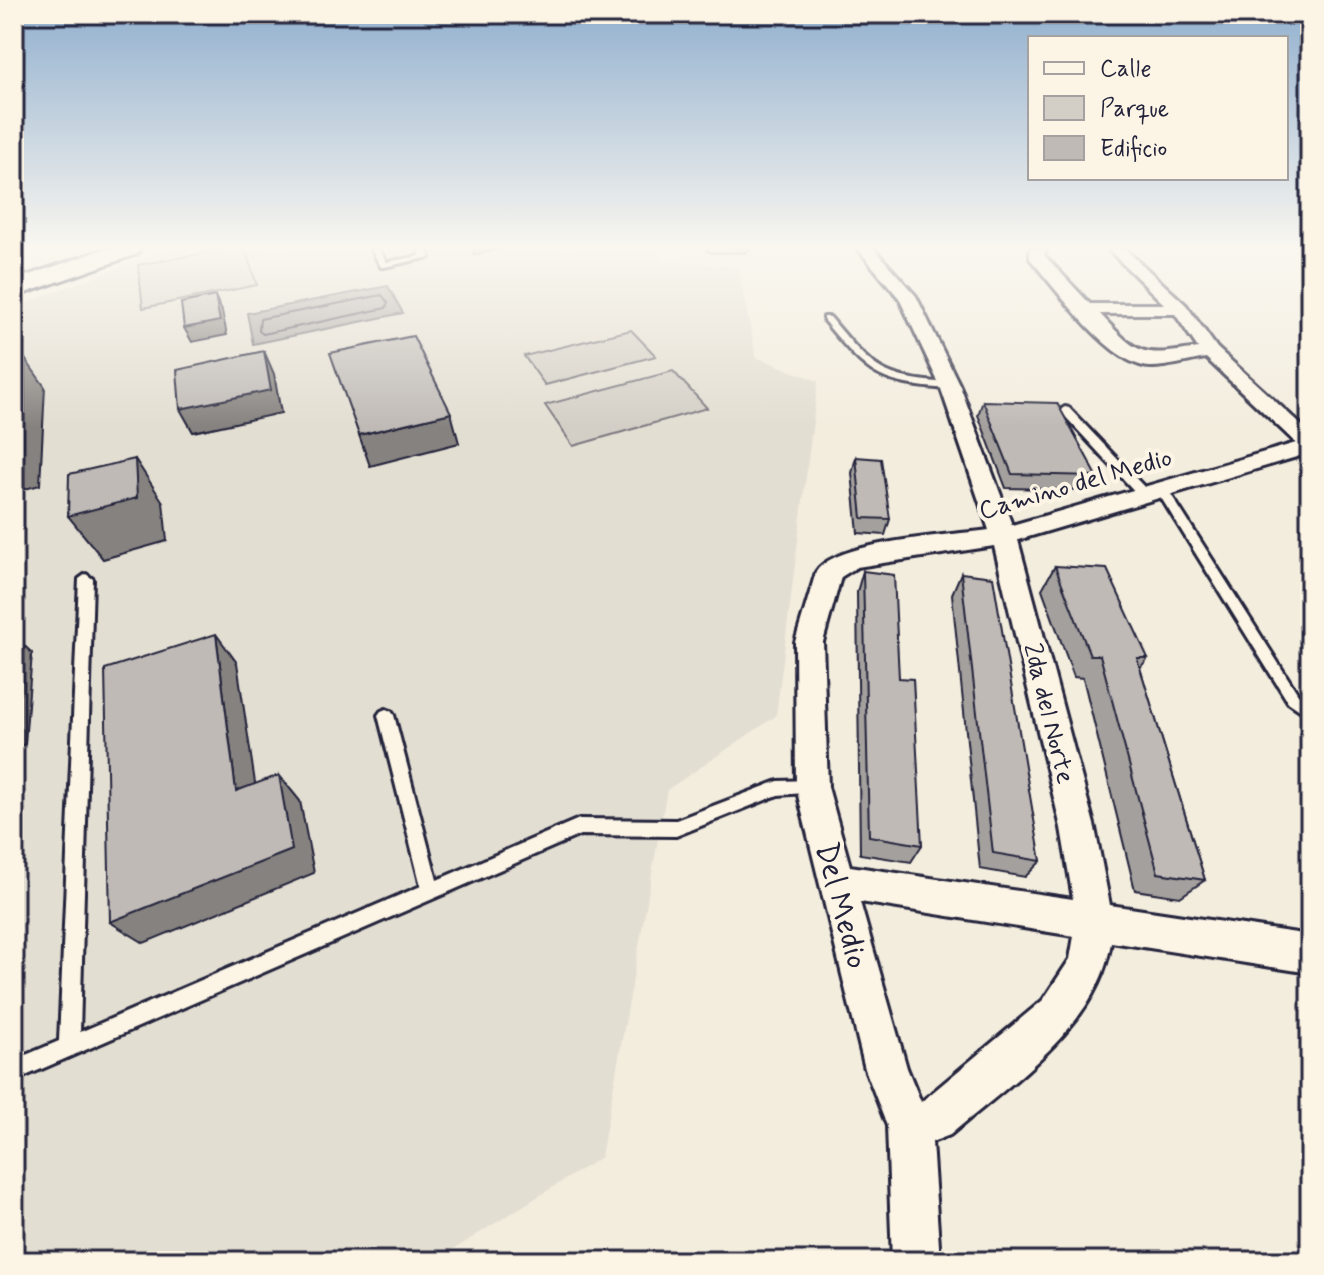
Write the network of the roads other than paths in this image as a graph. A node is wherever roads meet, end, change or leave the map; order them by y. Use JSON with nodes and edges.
{"nodes":[{"id":1,"x":913,"y":308,"type":"edge"},
{"id":2,"x":1081,"y":309,"type":"joint"},
{"id":3,"x":1180,"y":309,"type":"joint"},
{"id":4,"x":827,"y":319,"type":"dead end"},
{"id":5,"x":1210,"y":352,"type":"junction"},
{"id":6,"x":950,"y":386,"type":"junction"},
{"id":7,"x":1065,"y":410,"type":"edge"},
{"id":8,"x":1310,"y":445,"type":"edge"},
{"id":9,"x":1152,"y":491,"type":"junction"},
{"id":10,"x":1004,"y":536,"type":"junction"},
{"id":11,"x":851,"y":559,"type":"joint"},
{"id":12,"x":86,"y":579,"type":"dead end"},
{"id":13,"x":1310,"y":711,"type":"edge"},
{"id":14,"x":386,"y":715,"type":"dead end"},
{"id":15,"x":812,"y":787,"type":"junction"},
{"id":16,"x":836,"y":881,"type":"junction"},
{"id":17,"x":431,"y":891,"type":"junction"},
{"id":18,"x":1095,"y":923,"type":"junction"},
{"id":19,"x":1310,"y":954,"type":"edge"},
{"id":20,"x":69,"y":1047,"type":"junction"},
{"id":21,"x":14,"y":1071,"type":"edge"},
{"id":22,"x":909,"y":1126,"type":"junction"},
{"id":23,"x":916,"y":1261,"type":"edge"}],
"edges":[{"from":1,"to":6,"type":"street","name":"2da del Norte"},
{"from":2,"to":3,"type":"street"},
{"from":2,"to":5,"type":"street"},
{"from":3,"to":5,"type":"street"},
{"from":4,"to":6,"type":"lane"},
{"from":5,"to":8,"type":"street"},
{"from":6,"to":10,"type":"street","name":"2da del Norte"},
{"from":7,"to":9,"type":"lane"},
{"from":8,"to":9,"type":"street","name":"Camino del Medio"},
{"from":9,"to":10,"type":"street","name":"Camino del Medio"},
{"from":9,"to":13,"type":"lane"},
{"from":10,"to":11,"type":"street","name":"Camino del Medio"},
{"from":10,"to":18,"type":"street","name":"2da del Norte"},
{"from":11,"to":15,"type":"street","name":"Del Medio"},
{"from":12,"to":20,"type":"lane"},
{"from":14,"to":17,"type":"lane"},
{"from":15,"to":16,"type":"street","name":"Del Medio"},
{"from":15,"to":17,"type":"lane"},
{"from":16,"to":18,"type":"street"},
{"from":16,"to":22,"type":"street","name":"Del Medio"},
{"from":17,"to":20,"type":"lane"},
{"from":18,"to":19,"type":"street"},
{"from":18,"to":22,"type":"street","name":"2da del Norte"},
{"from":20,"to":21,"type":"lane"},
{"from":22,"to":23,"type":"street","name":"Del Medio"}]}
